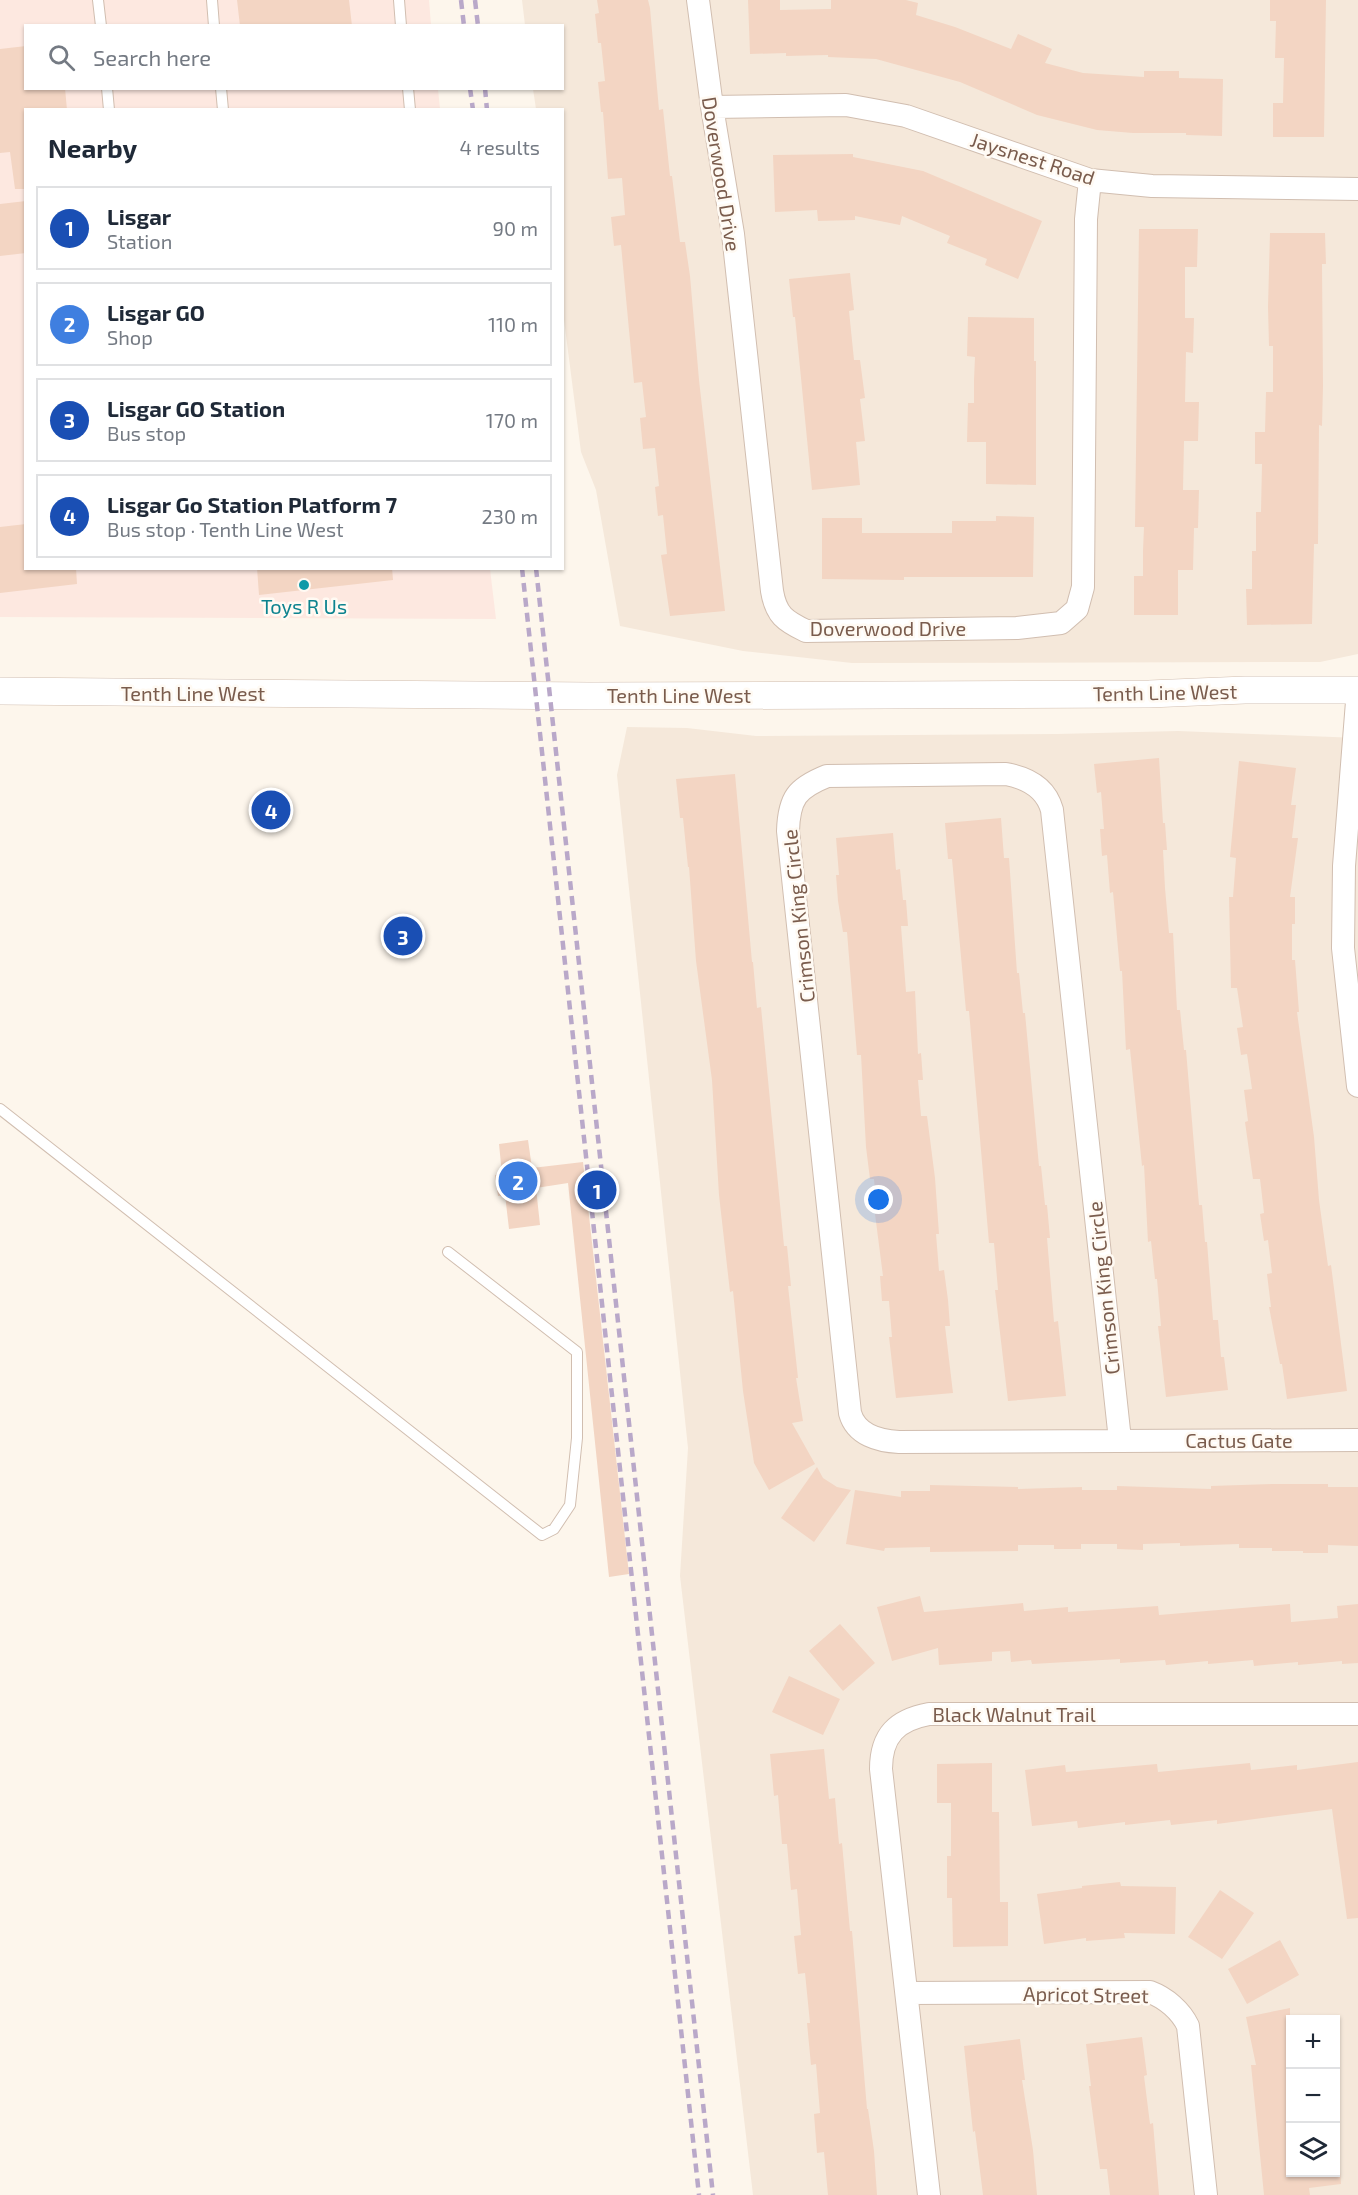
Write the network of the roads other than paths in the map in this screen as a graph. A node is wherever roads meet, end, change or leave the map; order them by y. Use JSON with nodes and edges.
{"nodes":[{"id":1,"x":98,"y":0,"type":"edge"},
{"id":2,"x":212,"y":0,"type":"edge"},
{"id":3,"x":399,"y":0,"type":"edge"},
{"id":4,"x":698,"y":0,"type":"edge"},
{"id":5,"x":100,"y":24,"type":"edge"},
{"id":6,"x":214,"y":24,"type":"edge"},
{"id":7,"x":401,"y":24,"type":"edge"},
{"id":8,"x":107,"y":90,"type":"edge"},
{"id":9,"x":221,"y":90,"type":"edge"},
{"id":10,"x":408,"y":90,"type":"edge"},
{"id":11,"x":712,"y":107,"type":"junction"},
{"id":12,"x":109,"y":108,"type":"edge"},
{"id":13,"x":223,"y":108,"type":"edge"},
{"id":14,"x":410,"y":108,"type":"edge"},
{"id":15,"x":1090,"y":180,"type":"junction"},
{"id":16,"x":1358,"y":189,"type":"edge"},
{"id":17,"x":1358,"y":689,"type":"edge"},
{"id":18,"x":0,"y":691,"type":"edge"},
{"id":19,"x":1358,"y":1086,"type":"edge"},
{"id":20,"x":0,"y":1108,"type":"edge"},
{"id":21,"x":448,"y":1252,"type":"dead end"},
{"id":22,"x":1120,"y":1440,"type":"junction"},
{"id":23,"x":1358,"y":1440,"type":"edge"},
{"id":24,"x":1358,"y":1714,"type":"edge"},
{"id":25,"x":907,"y":1993,"type":"junction"},
{"id":26,"x":928,"y":2195,"type":"edge"},
{"id":27,"x":1206,"y":2195,"type":"edge"}],
"edges":[{"from":1,"to":5,"type":"lane"},
{"from":2,"to":6,"type":"lane"},
{"from":3,"to":7,"type":"lane"},
{"from":4,"to":11,"type":"street","name":"Doverwood Drive"},
{"from":8,"to":12,"type":"lane"},
{"from":9,"to":13,"type":"lane"},
{"from":10,"to":14,"type":"lane"},
{"from":11,"to":15,"type":"street","name":"Jaysnest Road"},
{"from":11,"to":15,"type":"street","name":"Doverwood Drive"},
{"from":15,"to":16,"type":"street","name":"Jaysnest Road"},
{"from":17,"to":18,"type":"street","name":"Tenth Line West"},
{"from":17,"to":19,"type":"street"},
{"from":20,"to":21,"type":"lane"},
{"from":22,"to":22,"type":"street","name":"Crimson King Circle"},
{"from":22,"to":23,"type":"street","name":"Cactus Gate"},
{"from":24,"to":25,"type":"street","name":"Black Walnut Trail"},
{"from":25,"to":26,"type":"street","name":"Black Walnut Trail"},
{"from":25,"to":27,"type":"street","name":"Apricot Street"}]}
